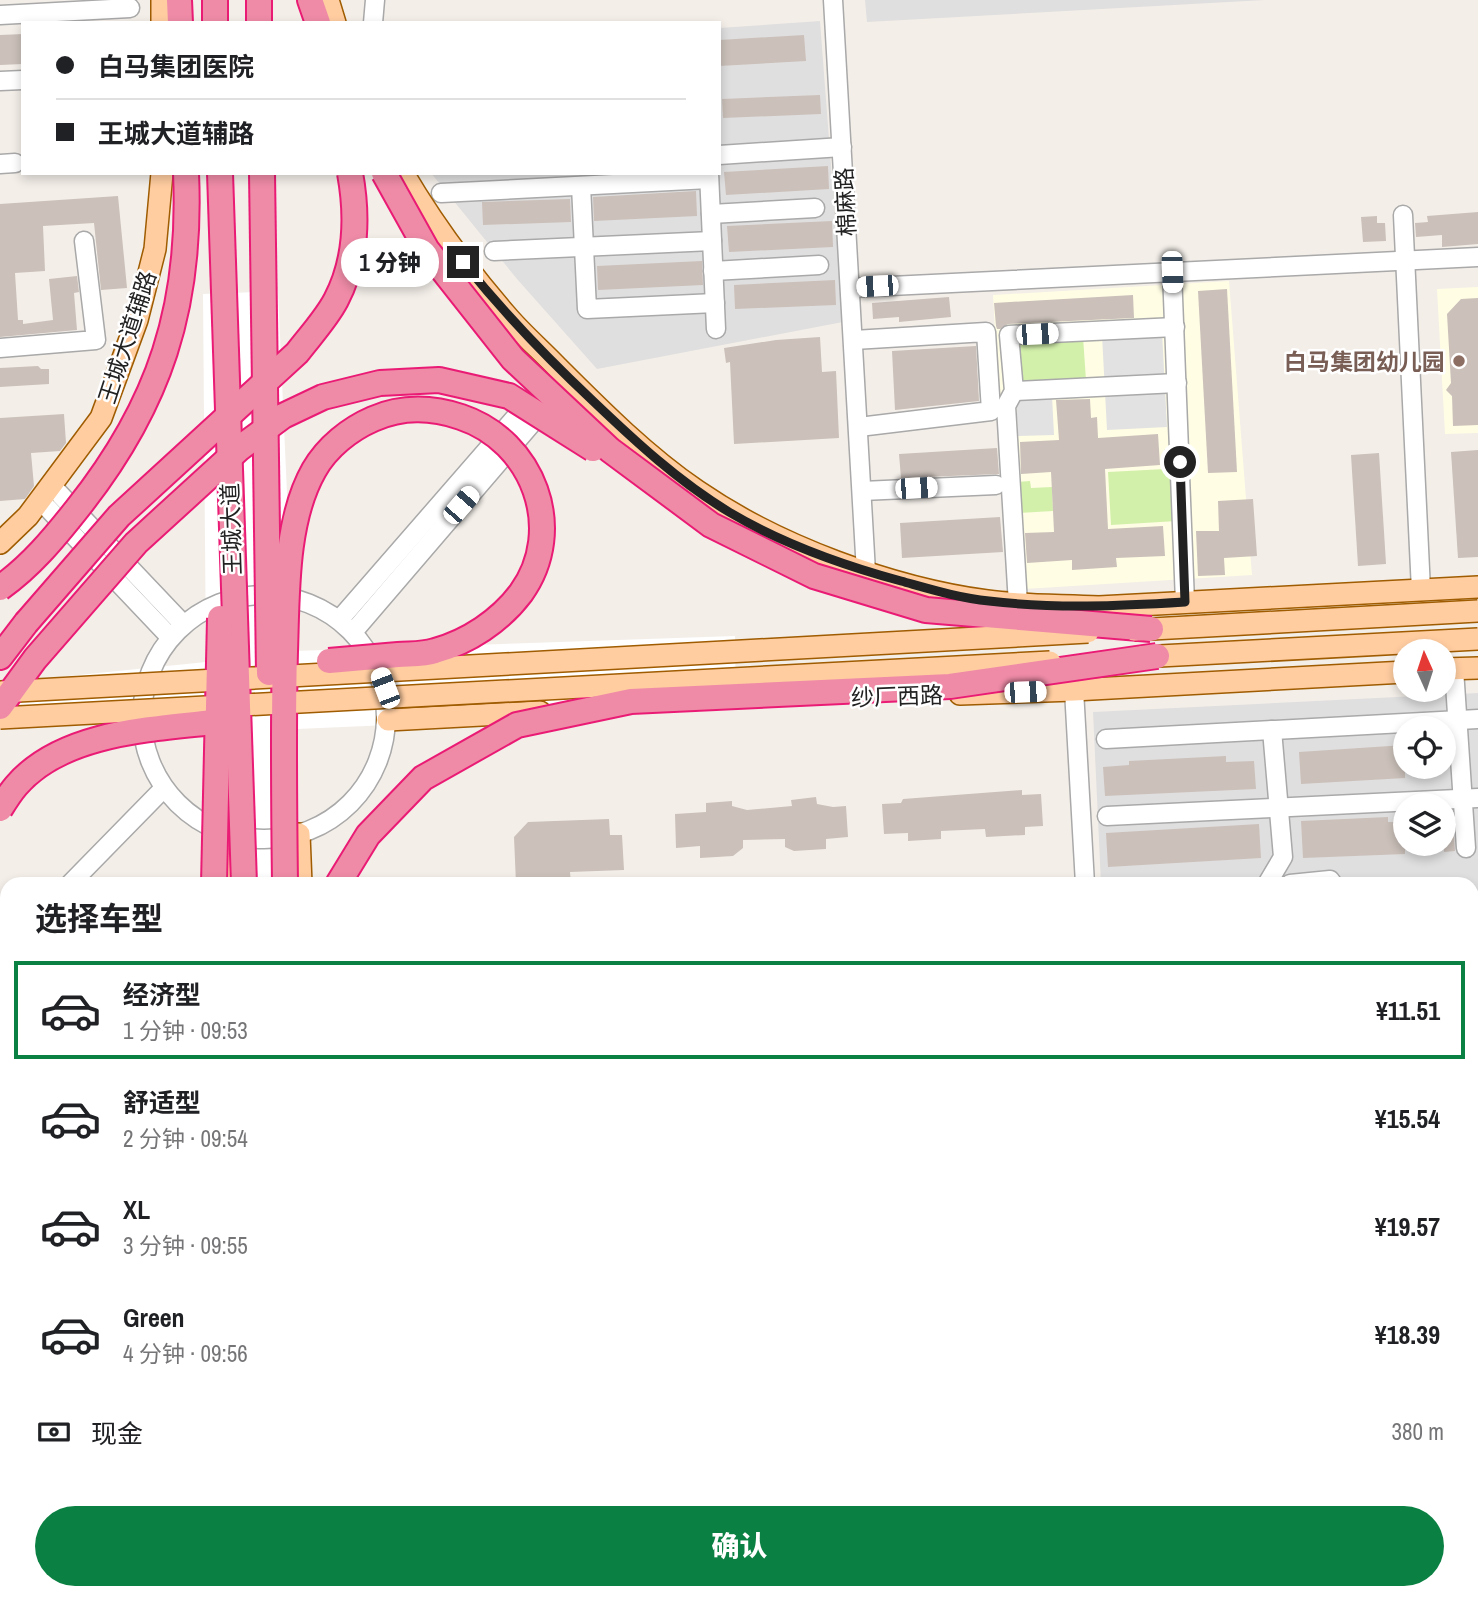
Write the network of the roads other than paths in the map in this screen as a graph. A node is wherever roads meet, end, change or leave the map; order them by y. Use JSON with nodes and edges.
{"nodes":[{"id":1,"x":162,"y":0,"type":"edge"},
{"id":2,"x":179,"y":0,"type":"edge"},
{"id":3,"x":215,"y":0,"type":"edge"},
{"id":4,"x":259,"y":0,"type":"edge"},
{"id":5,"x":309,"y":0,"type":"edge"},
{"id":6,"x":328,"y":0,"type":"edge"},
{"id":7,"x":375,"y":0,"type":"edge"},
{"id":8,"x":833,"y":0,"type":"edge"},
{"id":9,"x":130,"y":10,"type":"edge"},
{"id":10,"x":0,"y":15,"type":"edge"},
{"id":11,"x":162,"y":21,"type":"edge"},
{"id":12,"x":180,"y":21,"type":"edge"},
{"id":13,"x":215,"y":21,"type":"edge"},
{"id":14,"x":259,"y":21,"type":"edge"},
{"id":15,"x":315,"y":21,"type":"edge"},
{"id":16,"x":334,"y":21,"type":"edge"},
{"id":17,"x":373,"y":21,"type":"edge"},
{"id":18,"x":21,"y":80,"type":"edge"},
{"id":19,"x":0,"y":81,"type":"edge"},
{"id":20,"x":842,"y":147,"type":"junction"},
{"id":21,"x":721,"y":155,"type":"edge"},
{"id":22,"x":162,"y":175,"type":"edge"},
{"id":23,"x":186,"y":175,"type":"edge"},
{"id":24,"x":220,"y":175,"type":"edge"},
{"id":25,"x":262,"y":175,"type":"edge"},
{"id":26,"x":350,"y":175,"type":"edge"},
{"id":27,"x":385,"y":175,"type":"edge"},
{"id":28,"x":404,"y":175,"type":"edge"},
{"id":29,"x":709,"y":176,"type":"edge"},
{"id":30,"x":581,"y":186,"type":"junction"},
{"id":31,"x":441,"y":193,"type":"dead end"},
{"id":32,"x":815,"y":208,"type":"dead end"},
{"id":33,"x":711,"y":214,"type":"junction"},
{"id":34,"x":1404,"y":215,"type":"dead end"},
{"id":35,"x":84,"y":241,"type":"dead end"},
{"id":36,"x":712,"y":241,"type":"junction"},
{"id":37,"x":584,"y":247,"type":"junction"},
{"id":38,"x":494,"y":251,"type":"dead end"},
{"id":39,"x":1478,"y":257,"type":"edge"},
{"id":40,"x":1406,"y":261,"type":"junction"},
{"id":41,"x":819,"y":265,"type":"dead end"},
{"id":42,"x":713,"y":271,"type":"junction"},
{"id":43,"x":1172,"y":272,"type":"junction"},
{"id":44,"x":850,"y":288,"type":"junction"},
{"id":45,"x":715,"y":303,"type":"junction"},
{"id":46,"x":1175,"y":327,"type":"junction"},
{"id":47,"x":716,"y":329,"type":"dead end"},
{"id":48,"x":854,"y":340,"type":"junction"},
{"id":49,"x":0,"y":348,"type":"edge"},
{"id":50,"x":564,"y":374,"type":"junction"},
{"id":51,"x":1177,"y":383,"type":"junction"},
{"id":52,"x":1014,"y":391,"type":"junction"},
{"id":53,"x":859,"y":427,"type":"junction"},
{"id":54,"x":996,"y":485,"type":"dead end"},
{"id":55,"x":862,"y":491,"type":"junction"},
{"id":56,"x":46,"y":493,"type":"junction"},
{"id":57,"x":230,"y":509,"type":"junction"},
{"id":58,"x":711,"y":525,"type":"junction"},
{"id":59,"x":0,"y":543,"type":"edge"},
{"id":60,"x":866,"y":572,"type":"junction"},
{"id":61,"x":1478,"y":587,"type":"edge"},
{"id":62,"x":0,"y":588,"type":"edge"},
{"id":63,"x":1421,"y":590,"type":"junction"},
{"id":64,"x":1185,"y":602,"type":"junction"},
{"id":65,"x":1018,"y":604,"type":"junction"},
{"id":66,"x":1478,"y":611,"type":"edge"},
{"id":67,"x":340,"y":619,"type":"junction"},
{"id":68,"x":183,"y":624,"type":"junction"},
{"id":69,"x":1152,"y":629,"type":"junction"},
{"id":70,"x":354,"y":631,"type":"junction"},
{"id":71,"x":170,"y":637,"type":"junction"},
{"id":72,"x":1478,"y":639,"type":"edge"},
{"id":73,"x":1157,"y":656,"type":"junction"},
{"id":74,"x":0,"y":657,"type":"edge"},
{"id":75,"x":329,"y":661,"type":"joint"},
{"id":76,"x":1478,"y":668,"type":"edge"},
{"id":77,"x":1456,"y":669,"type":"edge"},
{"id":78,"x":1393,"y":672,"type":"edge"},
{"id":79,"x":564,"y":688,"type":"junction"},
{"id":80,"x":53,"y":689,"type":"junction"},
{"id":81,"x":1074,"y":690,"type":"junction"},
{"id":82,"x":0,"y":692,"type":"edge"},
{"id":83,"x":1455,"y":702,"type":"edge"},
{"id":84,"x":0,"y":707,"type":"edge"},
{"id":85,"x":0,"y":718,"type":"edge"},
{"id":86,"x":1478,"y":719,"type":"edge"},
{"id":87,"x":388,"y":720,"type":"junction"},
{"id":88,"x":1458,"y":720,"type":"junction"},
{"id":89,"x":214,"y":722,"type":"joint"},
{"id":90,"x":1272,"y":730,"type":"junction"},
{"id":91,"x":1106,"y":739,"type":"dead end"},
{"id":92,"x":164,"y":788,"type":"junction"},
{"id":93,"x":1470,"y":798,"type":"edge"},
{"id":94,"x":1279,"y":807,"type":"junction"},
{"id":95,"x":0,"y":809,"type":"edge"},
{"id":96,"x":1107,"y":816,"type":"dead end"},
{"id":97,"x":225,"y":833,"type":"junction"},
{"id":98,"x":299,"y":834,"type":"junction"},
{"id":99,"x":1466,"y":848,"type":"dead end"},
{"id":100,"x":77,"y":877,"type":"edge"},
{"id":101,"x":214,"y":877,"type":"edge"},
{"id":102,"x":228,"y":877,"type":"edge"},
{"id":103,"x":244,"y":877,"type":"edge"},
{"id":104,"x":276,"y":877,"type":"edge"},
{"id":105,"x":285,"y":877,"type":"edge"},
{"id":106,"x":301,"y":877,"type":"edge"},
{"id":107,"x":342,"y":877,"type":"edge"},
{"id":108,"x":1085,"y":877,"type":"edge"},
{"id":109,"x":1271,"y":877,"type":"edge"}],
"edges":[{"from":1,"to":11,"type":"main road"},
{"from":2,"to":12,"type":"highway"},
{"from":3,"to":13,"type":"highway"},
{"from":4,"to":14,"type":"highway"},
{"from":5,"to":15,"type":"highway"},
{"from":6,"to":16,"type":"main road"},
{"from":7,"to":17,"type":"street"},
{"from":8,"to":20,"type":"street","name":"棉麻路"},
{"from":9,"to":10,"type":"street"},
{"from":18,"to":19,"type":"street"},
{"from":20,"to":21,"type":"street"},
{"from":20,"to":44,"type":"street","name":"棉麻路"},
{"from":22,"to":56,"type":"main road","name":"王城大道辅路"},
{"from":23,"to":62,"type":"highway","bridge":true},
{"from":24,"to":57,"type":"highway","name":"王城大道","bridge":true},
{"from":25,"to":104,"type":"highway","name":"王城大道","bridge":true},
{"from":26,"to":74,"type":"highway","bridge":true},
{"from":27,"to":58,"type":"highway","bridge":true},
{"from":28,"to":50,"type":"main road"},
{"from":29,"to":30,"type":"street"},
{"from":29,"to":33,"type":"street"},
{"from":30,"to":31,"type":"street"},
{"from":30,"to":37,"type":"street"},
{"from":32,"to":33,"type":"street"},
{"from":33,"to":36,"type":"street"},
{"from":34,"to":40,"type":"street"},
{"from":35,"to":49,"type":"street"},
{"from":36,"to":37,"type":"street"},
{"from":36,"to":42,"type":"street"},
{"from":37,"to":38,"type":"street"},
{"from":37,"to":45,"type":"street"},
{"from":39,"to":40,"type":"street"},
{"from":40,"to":43,"type":"street"},
{"from":40,"to":63,"type":"street"},
{"from":41,"to":42,"type":"street"},
{"from":42,"to":45,"type":"street"},
{"from":43,"to":44,"type":"street"},
{"from":43,"to":46,"type":"street"},
{"from":44,"to":48,"type":"street","name":"棉麻路"},
{"from":45,"to":47,"type":"street"},
{"from":46,"to":51,"type":"street"},
{"from":46,"to":52,"type":"street"},
{"from":48,"to":53,"type":"street","name":"棉麻路"},
{"from":48,"to":53,"type":"street"},
{"from":50,"to":60,"type":"main road"},
{"from":50,"to":67,"type":"street"},
{"from":50,"to":70,"type":"street"},
{"from":51,"to":52,"type":"street"},
{"from":51,"to":64,"type":"street"},
{"from":52,"to":65,"type":"street"},
{"from":53,"to":55,"type":"street","name":"棉麻路"},
{"from":54,"to":55,"type":"street"},
{"from":55,"to":60,"type":"street","name":"棉麻路"},
{"from":56,"to":59,"type":"main road"},
{"from":56,"to":68,"type":"street"},
{"from":56,"to":71,"type":"street"},
{"from":57,"to":101,"type":"highway","bridge":true},
{"from":57,"to":103,"type":"highway","name":"王城大道","bridge":true},
{"from":58,"to":69,"type":"highway","bridge":true},
{"from":58,"to":84,"type":"highway","bridge":true},
{"from":60,"to":65,"type":"main road"},
{"from":61,"to":63,"type":"main road"},
{"from":63,"to":64,"type":"main road"},
{"from":64,"to":65,"type":"main road"},
{"from":66,"to":69,"type":"main road","bridge":true},
{"from":67,"to":68,"type":"street"},
{"from":67,"to":70,"type":"street"},
{"from":68,"to":71,"type":"street"},
{"from":69,"to":80,"type":"main road","bridge":true},
{"from":70,"to":87,"type":"street"},
{"from":71,"to":92,"type":"street"},
{"from":72,"to":73,"type":"main road","bridge":true},
{"from":73,"to":79,"type":"main road","bridge":true},
{"from":73,"to":107,"type":"highway","bridge":true},
{"from":75,"to":80,"type":"main road","bridge":true},
{"from":75,"to":105,"type":"highway","bridge":true},
{"from":76,"to":77,"type":"main road"},
{"from":78,"to":81,"type":"main road","name":"纱厂西路"},
{"from":79,"to":85,"type":"main road","bridge":true},
{"from":79,"to":89,"type":"main road","bridge":true},
{"from":80,"to":82,"type":"main road","bridge":true},
{"from":81,"to":87,"type":"main road","name":"纱厂西路"},
{"from":81,"to":108,"type":"street"},
{"from":83,"to":88,"type":"street"},
{"from":86,"to":88,"type":"street"},
{"from":87,"to":98,"type":"street"},
{"from":88,"to":90,"type":"street"},
{"from":88,"to":93,"type":"street"},
{"from":89,"to":95,"type":"highway","bridge":true},
{"from":90,"to":91,"type":"street"},
{"from":90,"to":94,"type":"street"},
{"from":92,"to":97,"type":"street"},
{"from":92,"to":100,"type":"street"},
{"from":93,"to":94,"type":"street"},
{"from":93,"to":99,"type":"street"},
{"from":94,"to":96,"type":"street"},
{"from":94,"to":109,"type":"street"},
{"from":97,"to":98,"type":"street"},
{"from":97,"to":102,"type":"main road"},
{"from":98,"to":106,"type":"main road"}]}
